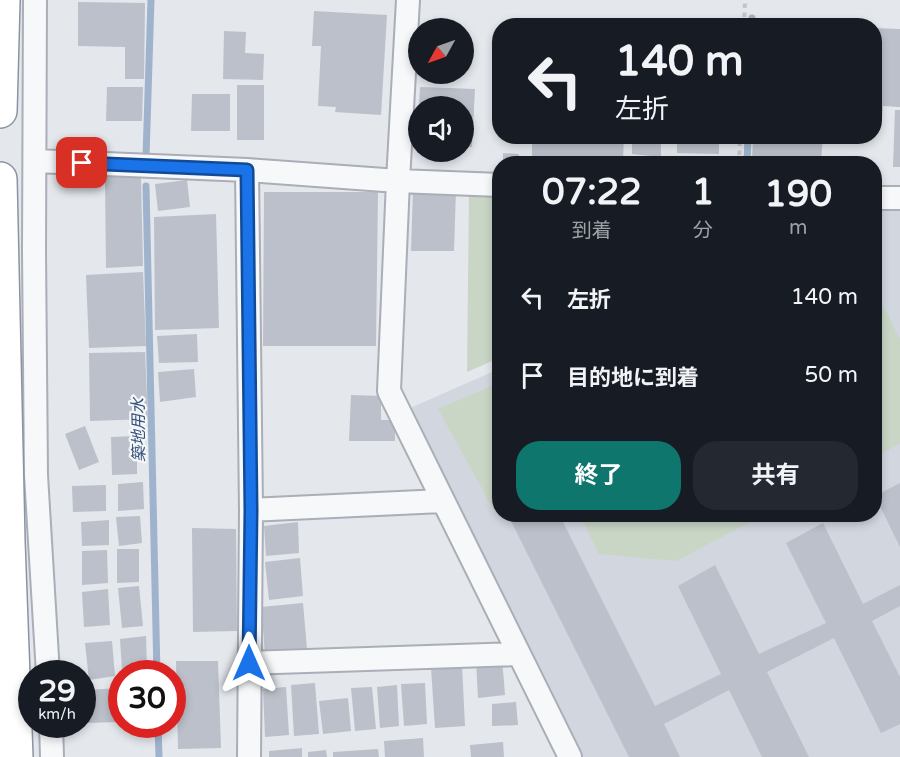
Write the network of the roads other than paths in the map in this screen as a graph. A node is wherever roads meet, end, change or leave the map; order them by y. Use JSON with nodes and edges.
{"nodes":[{"id":1,"x":3,"y":0,"type":"edge"},
{"id":2,"x":35,"y":0,"type":"edge"},
{"id":3,"x":408,"y":0,"type":"edge"},
{"id":4,"x":0,"y":111,"type":"edge"},
{"id":5,"x":35,"y":161,"type":"junction"},
{"id":6,"x":247,"y":170,"type":"junction"},
{"id":7,"x":0,"y":179,"type":"edge"},
{"id":8,"x":398,"y":181,"type":"junction"},
{"id":9,"x":492,"y":185,"type":"edge"},
{"id":10,"x":882,"y":198,"type":"edge"},
{"id":11,"x":900,"y":198,"type":"edge"},
{"id":12,"x":442,"y":501,"type":"junction"},
{"id":13,"x":251,"y":510,"type":"junction"},
{"id":14,"x":519,"y":654,"type":"junction"},
{"id":15,"x":47,"y":660,"type":"edge"},
{"id":16,"x":249,"y":663,"type":"junction"},
{"id":17,"x":51,"y":738,"type":"edge"},
{"id":18,"x":16,"y":757,"type":"edge"},
{"id":19,"x":52,"y":757,"type":"edge"},
{"id":20,"x":249,"y":757,"type":"edge"},
{"id":21,"x":570,"y":757,"type":"edge"}],
"edges":[{"from":1,"to":4,"type":"highway"},
{"from":2,"to":5,"type":"street"},
{"from":3,"to":8,"type":"street"},
{"from":5,"to":6,"type":"street"},
{"from":5,"to":15,"type":"street"},
{"from":6,"to":8,"type":"street"},
{"from":6,"to":13,"type":"street"},
{"from":7,"to":18,"type":"highway"},
{"from":8,"to":9,"type":"street"},
{"from":8,"to":12,"type":"street"},
{"from":10,"to":11,"type":"street"},
{"from":12,"to":13,"type":"street"},
{"from":12,"to":14,"type":"street"},
{"from":13,"to":16,"type":"street"},
{"from":14,"to":16,"type":"street"},
{"from":14,"to":21,"type":"street"},
{"from":16,"to":20,"type":"street"},
{"from":17,"to":19,"type":"street"}]}
